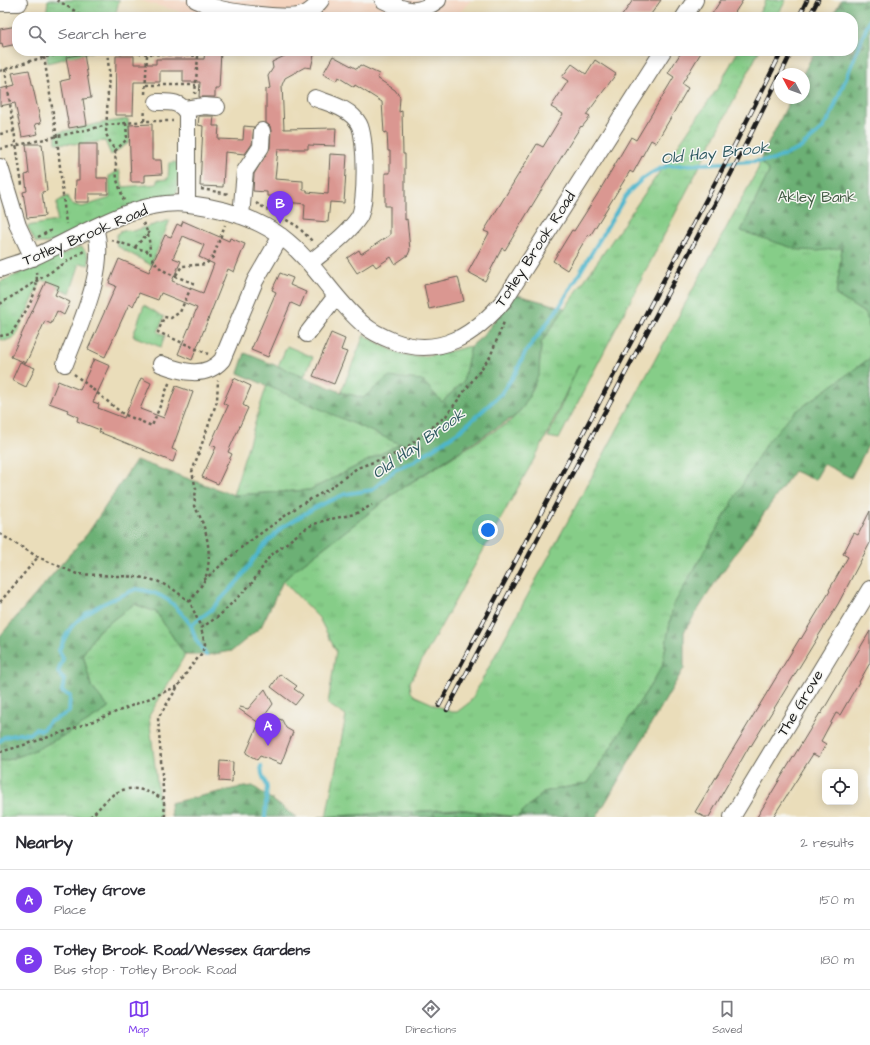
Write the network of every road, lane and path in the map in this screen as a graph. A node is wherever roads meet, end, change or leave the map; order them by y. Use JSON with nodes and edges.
{"nodes":[{"id":1,"x":57,"y":0,"type":"edge"},
{"id":2,"x":196,"y":0,"type":"edge"},
{"id":3,"x":321,"y":0,"type":"edge"},
{"id":4,"x":383,"y":0,"type":"edge"},
{"id":5,"x":438,"y":0,"type":"edge"},
{"id":6,"x":695,"y":0,"type":"edge"},
{"id":7,"x":0,"y":3,"type":"edge"},
{"id":8,"x":19,"y":3,"type":"dead end"},
{"id":9,"x":77,"y":12,"type":"edge"},
{"id":10,"x":245,"y":12,"type":"edge"},
{"id":11,"x":309,"y":12,"type":"edge"},
{"id":12,"x":687,"y":12,"type":"edge"},
{"id":13,"x":48,"y":56,"type":"edge"},
{"id":14,"x":108,"y":56,"type":"edge"},
{"id":15,"x":147,"y":56,"type":"edge"},
{"id":16,"x":198,"y":56,"type":"edge"},
{"id":17,"x":660,"y":56,"type":"edge"},
{"id":18,"x":44,"y":57,"type":"junction"},
{"id":19,"x":6,"y":69,"type":"junction"},
{"id":20,"x":0,"y":71,"type":"edge"},
{"id":21,"x":146,"y":85,"type":"junction"},
{"id":22,"x":196,"y":85,"type":"junction"},
{"id":23,"x":315,"y":98,"type":"dead end"},
{"id":24,"x":149,"y":103,"type":"junction"},
{"id":25,"x":217,"y":107,"type":"dead end"},
{"id":26,"x":189,"y":112,"type":"junction"},
{"id":27,"x":144,"y":121,"type":"junction"},
{"id":28,"x":126,"y":123,"type":"junction"},
{"id":29,"x":108,"y":125,"type":"junction"},
{"id":30,"x":15,"y":131,"type":"junction"},
{"id":31,"x":262,"y":131,"type":"dead end"},
{"id":32,"x":0,"y":134,"type":"edge"},
{"id":33,"x":56,"y":138,"type":"junction"},
{"id":34,"x":17,"y":145,"type":"junction"},
{"id":35,"x":0,"y":149,"type":"edge"},
{"id":36,"x":115,"y":152,"type":"junction"},
{"id":37,"x":0,"y":167,"type":"edge"},
{"id":38,"x":9,"y":201,"type":"junction"},
{"id":39,"x":187,"y":203,"type":"junction"},
{"id":40,"x":132,"y":212,"type":"junction"},
{"id":41,"x":236,"y":213,"type":"junction"},
{"id":42,"x":66,"y":224,"type":"dead end"},
{"id":43,"x":149,"y":232,"type":"junction"},
{"id":44,"x":97,"y":235,"type":"junction"},
{"id":45,"x":281,"y":236,"type":"junction"},
{"id":46,"x":135,"y":248,"type":"junction"},
{"id":47,"x":150,"y":252,"type":"junction"},
{"id":48,"x":33,"y":258,"type":"junction"},
{"id":49,"x":310,"y":263,"type":"junction"},
{"id":50,"x":0,"y":269,"type":"edge"},
{"id":51,"x":176,"y":275,"type":"junction"},
{"id":52,"x":38,"y":279,"type":"junction"},
{"id":53,"x":336,"y":296,"type":"junction"},
{"id":54,"x":505,"y":299,"type":"junction"},
{"id":55,"x":0,"y":304,"type":"edge"},
{"id":56,"x":307,"y":334,"type":"dead end"},
{"id":57,"x":0,"y":336,"type":"edge"},
{"id":58,"x":219,"y":363,"type":"junction"},
{"id":59,"x":65,"y":364,"type":"joint"},
{"id":60,"x":168,"y":367,"type":"joint"},
{"id":61,"x":372,"y":506,"type":"dead end"},
{"id":62,"x":0,"y":534,"type":"edge"},
{"id":63,"x":38,"y":557,"type":"junction"},
{"id":64,"x":204,"y":580,"type":"junction"},
{"id":65,"x":870,"y":589,"type":"edge"},
{"id":66,"x":0,"y":602,"type":"edge"},
{"id":67,"x":190,"y":602,"type":"junction"},
{"id":68,"x":201,"y":628,"type":"junction"},
{"id":69,"x":179,"y":685,"type":"junction"},
{"id":70,"x":0,"y":752,"type":"edge"},
{"id":71,"x":163,"y":799,"type":"junction"},
{"id":72,"x":90,"y":817,"type":"edge"},
{"id":73,"x":164,"y":817,"type":"edge"},
{"id":74,"x":732,"y":817,"type":"edge"}],
"edges":[{"from":1,"to":9,"type":"path"},
{"from":2,"to":10,"type":"street"},
{"from":3,"to":11,"type":"street"},
{"from":4,"to":5,"type":"street"},
{"from":6,"to":12,"type":"street"},
{"from":7,"to":8,"type":"street"},
{"from":13,"to":18,"type":"path"},
{"from":14,"to":29,"type":"path"},
{"from":15,"to":21,"type":"path"},
{"from":16,"to":22,"type":"path"},
{"from":17,"to":54,"type":"street","name":"Totley Brook Road"},
{"from":18,"to":19,"type":"path"},
{"from":18,"to":33,"type":"path"},
{"from":19,"to":20,"type":"path"},
{"from":19,"to":30,"type":"path"},
{"from":21,"to":22,"type":"path"},
{"from":21,"to":24,"type":"path"},
{"from":22,"to":26,"type":"path"},
{"from":23,"to":49,"type":"street"},
{"from":24,"to":26,"type":"street"},
{"from":24,"to":27,"type":"path"},
{"from":25,"to":26,"type":"street"},
{"from":26,"to":27,"type":"path"},
{"from":26,"to":39,"type":"street"},
{"from":27,"to":28,"type":"path"},
{"from":28,"to":29,"type":"path"},
{"from":28,"to":36,"type":"path"},
{"from":29,"to":33,"type":"path"},
{"from":29,"to":36,"type":"path"},
{"from":30,"to":32,"type":"path"},
{"from":30,"to":34,"type":"path"},
{"from":31,"to":41,"type":"street"},
{"from":33,"to":34,"type":"path"},
{"from":33,"to":42,"type":"path"},
{"from":34,"to":35,"type":"path"},
{"from":34,"to":38,"type":"path"},
{"from":36,"to":40,"type":"path"},
{"from":37,"to":38,"type":"street"},
{"from":38,"to":48,"type":"street"},
{"from":39,"to":40,"type":"street","name":"Totley Brook Road"},
{"from":39,"to":41,"type":"street","name":"Totley Brook Road"},
{"from":40,"to":43,"type":"path"},
{"from":40,"to":44,"type":"street","name":"Totley Brook Road"},
{"from":41,"to":45,"type":"street","name":"Totley Brook Road"},
{"from":41,"to":51,"type":"path"},
{"from":43,"to":46,"type":"path"},
{"from":43,"to":47,"type":"path"},
{"from":44,"to":46,"type":"path"},
{"from":44,"to":48,"type":"street","name":"Totley Brook Road"},
{"from":44,"to":52,"type":"path"},
{"from":44,"to":59,"type":"street"},
{"from":45,"to":49,"type":"street","name":"Totley Brook Road"},
{"from":45,"to":58,"type":"street"},
{"from":46,"to":47,"type":"path"},
{"from":47,"to":51,"type":"path"},
{"from":48,"to":50,"type":"street","name":"Totley Brook Road"},
{"from":48,"to":52,"type":"path"},
{"from":49,"to":53,"type":"street","name":"Totley Brook Road"},
{"from":51,"to":58,"type":"path"},
{"from":52,"to":55,"type":"path"},
{"from":52,"to":57,"type":"path"},
{"from":53,"to":54,"type":"street","name":"Totley Brook Road"},
{"from":53,"to":56,"type":"street"},
{"from":54,"to":64,"type":"path"},
{"from":58,"to":60,"type":"street"},
{"from":58,"to":64,"type":"path"},
{"from":59,"to":60,"type":"path"},
{"from":61,"to":68,"type":"path"},
{"from":62,"to":63,"type":"path"},
{"from":63,"to":66,"type":"path"},
{"from":63,"to":67,"type":"path"},
{"from":64,"to":67,"type":"path"},
{"from":65,"to":74,"type":"street","name":"The Grove"},
{"from":67,"to":68,"type":"path"},
{"from":68,"to":69,"type":"path"},
{"from":69,"to":70,"type":"path"},
{"from":69,"to":71,"type":"path"},
{"from":71,"to":72,"type":"path"},
{"from":71,"to":73,"type":"path"}]}
